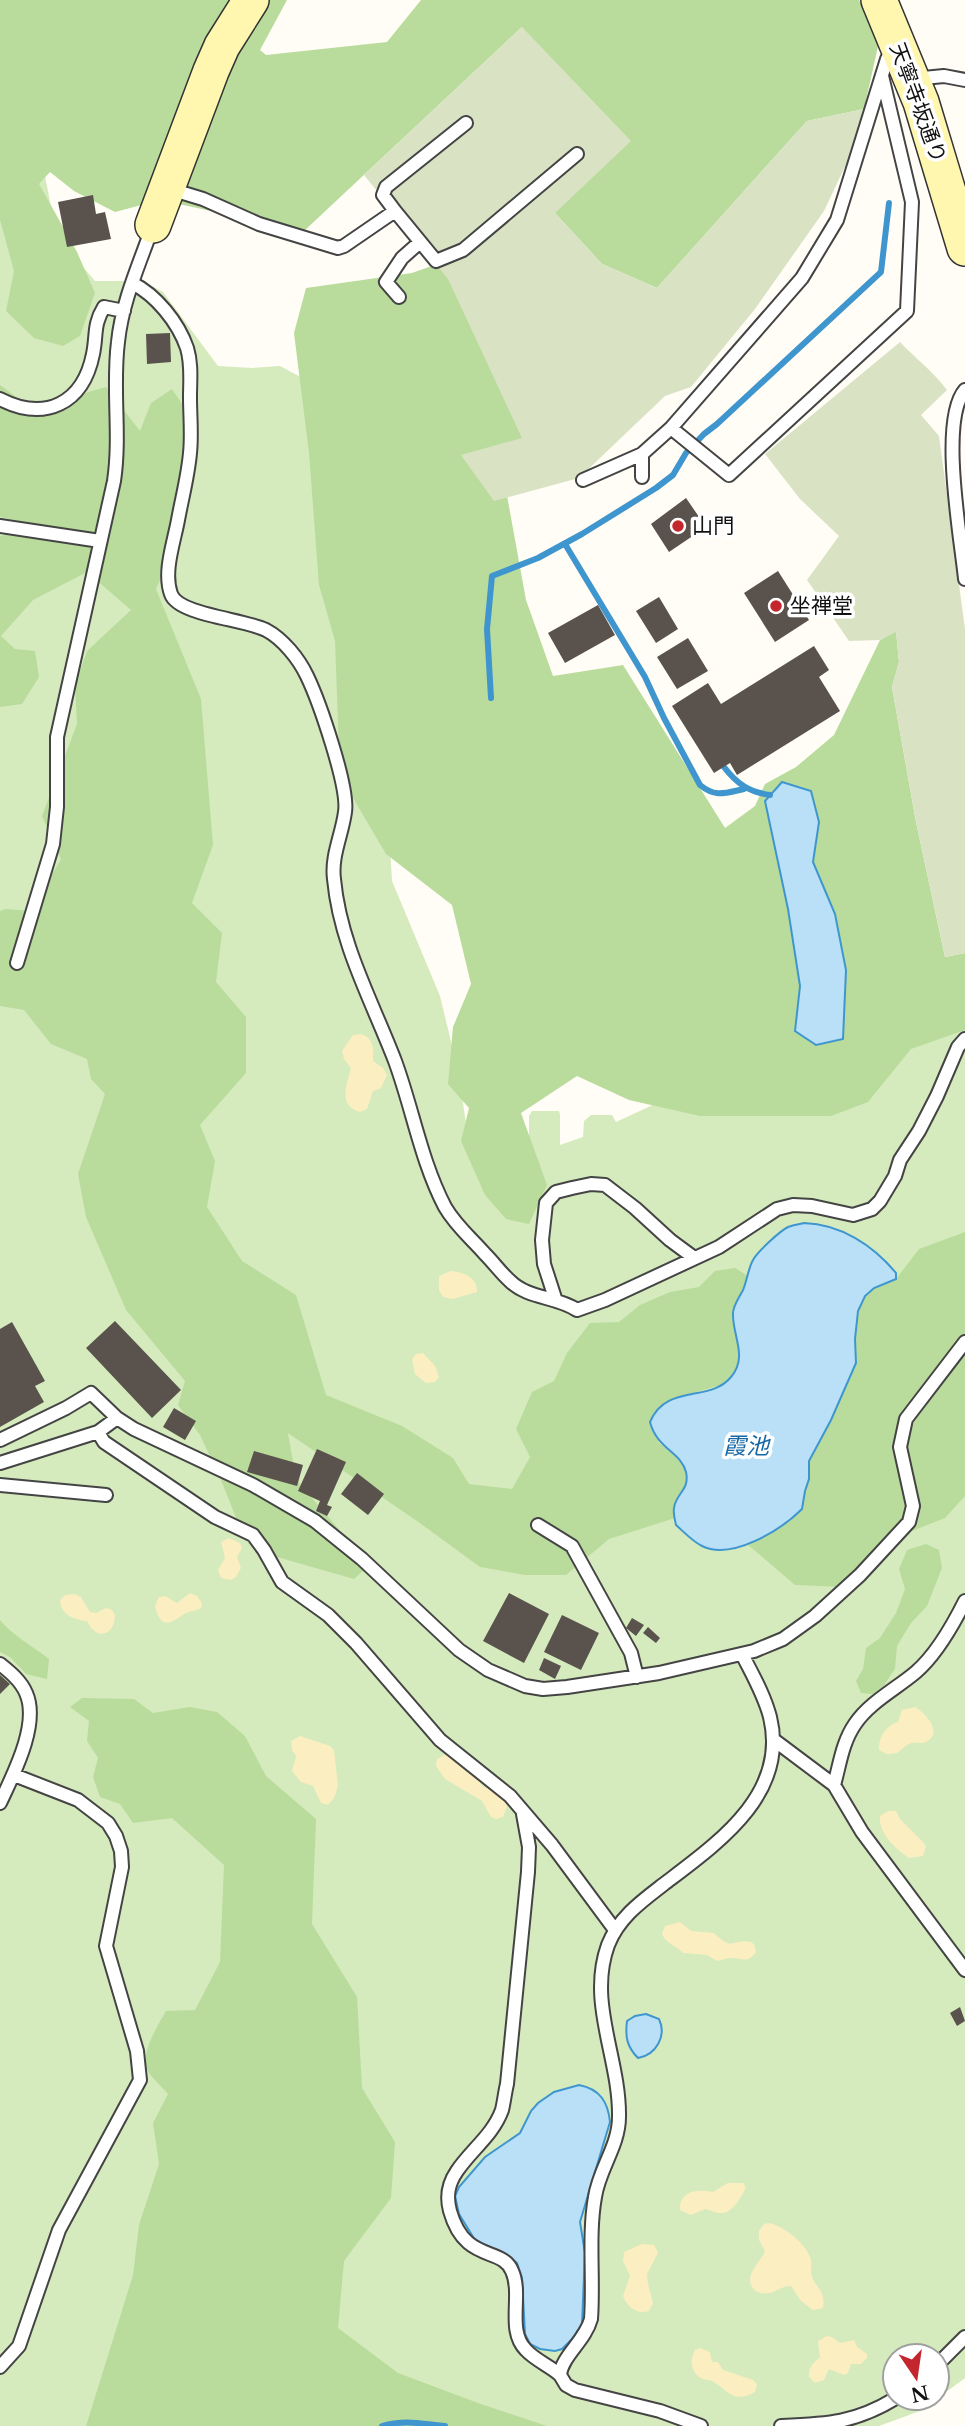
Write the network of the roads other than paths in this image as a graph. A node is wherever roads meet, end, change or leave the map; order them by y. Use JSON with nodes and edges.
{"nodes":[{"id":1,"x":251,"y":0,"type":"edge"},
{"id":2,"x":879,"y":0,"type":"edge"},
{"id":3,"x":897,"y":77,"type":"junction"},
{"id":4,"x":965,"y":80,"type":"edge"},
{"id":5,"x":466,"y":123,"type":"dead end"},
{"id":6,"x":577,"y":154,"type":"dead end"},
{"id":7,"x":166,"y":187,"type":"junction"},
{"id":8,"x":395,"y":211,"type":"junction"},
{"id":9,"x":153,"y":225,"type":"joint"},
{"id":10,"x":420,"y":242,"type":"junction"},
{"id":11,"x":965,"y":248,"type":"edge"},
{"id":12,"x":132,"y":283,"type":"junction"},
{"id":13,"x":399,"y":297,"type":"dead end"},
{"id":14,"x":124,"y":311,"type":"junction"},
{"id":15,"x":965,"y":390,"type":"edge"},
{"id":16,"x":0,"y":399,"type":"edge"},
{"id":17,"x":671,"y":428,"type":"junction"},
{"id":18,"x":642,"y":454,"type":"junction"},
{"id":19,"x":642,"y":477,"type":"dead end"},
{"id":20,"x":583,"y":480,"type":"dead end"},
{"id":21,"x":0,"y":526,"type":"edge"},
{"id":22,"x":100,"y":541,"type":"junction"},
{"id":23,"x":965,"y":579,"type":"edge"},
{"id":24,"x":17,"y":963,"type":"dead end"},
{"id":25,"x":965,"y":1039,"type":"edge"},
{"id":26,"x":693,"y":1257,"type":"junction"},
{"id":27,"x":555,"y":1298,"type":"junction"},
{"id":28,"x":965,"y":1342,"type":"edge"},
{"id":29,"x":117,"y":1418,"type":"junction"},
{"id":30,"x":98,"y":1432,"type":"junction"},
{"id":31,"x":0,"y":1440,"type":"edge"},
{"id":32,"x":0,"y":1463,"type":"edge"},
{"id":33,"x":0,"y":1485,"type":"edge"},
{"id":34,"x":106,"y":1495,"type":"dead end"},
{"id":35,"x":538,"y":1525,"type":"dead end"},
{"id":36,"x":965,"y":1601,"type":"edge"},
{"id":37,"x":742,"y":1654,"type":"junction"},
{"id":38,"x":0,"y":1664,"type":"edge"},
{"id":39,"x":637,"y":1677,"type":"junction"},
{"id":40,"x":774,"y":1740,"type":"junction"},
{"id":41,"x":15,"y":1775,"type":"junction"},
{"id":42,"x":834,"y":1785,"type":"junction"},
{"id":43,"x":0,"y":1803,"type":"edge"},
{"id":44,"x":522,"y":1810,"type":"junction"},
{"id":45,"x":615,"y":1930,"type":"junction"},
{"id":46,"x":965,"y":1970,"type":"edge"},
{"id":47,"x":965,"y":2337,"type":"edge"},
{"id":48,"x":951,"y":2351,"type":"edge"},
{"id":49,"x":0,"y":2367,"type":"edge"},
{"id":50,"x":560,"y":2375,"type":"junction"},
{"id":51,"x":881,"y":2407,"type":"edge"},
{"id":52,"x":701,"y":2426,"type":"edge"},
{"id":53,"x":781,"y":2426,"type":"edge"}],
"edges":[{"from":1,"to":7,"type":"street"},
{"from":2,"to":3,"type":"street","name":"天寧寺坂通り"},
{"from":3,"to":4,"type":"lane"},
{"from":3,"to":11,"type":"street","name":"天寧寺坂通り"},
{"from":3,"to":17,"type":"lane"},
{"from":3,"to":17,"type":"lane"},
{"from":5,"to":8,"type":"lane"},
{"from":6,"to":10,"type":"lane"},
{"from":7,"to":8,"type":"lane"},
{"from":7,"to":9,"type":"street"},
{"from":8,"to":10,"type":"lane"},
{"from":9,"to":12,"type":"lane"},
{"from":10,"to":13,"type":"lane"},
{"from":12,"to":14,"type":"lane"},
{"from":12,"to":27,"type":"lane"},
{"from":14,"to":16,"type":"lane"},
{"from":14,"to":22,"type":"lane"},
{"from":15,"to":23,"type":"lane"},
{"from":17,"to":18,"type":"lane"},
{"from":18,"to":19,"type":"lane"},
{"from":18,"to":20,"type":"lane"},
{"from":21,"to":22,"type":"lane"},
{"from":22,"to":24,"type":"lane"},
{"from":25,"to":26,"type":"lane"},
{"from":26,"to":27,"type":"lane"},
{"from":26,"to":27,"type":"lane"},
{"from":28,"to":37,"type":"lane"},
{"from":29,"to":30,"type":"lane"},
{"from":29,"to":31,"type":"lane"},
{"from":29,"to":39,"type":"lane"},
{"from":30,"to":32,"type":"lane"},
{"from":30,"to":44,"type":"lane"},
{"from":33,"to":34,"type":"lane"},
{"from":35,"to":39,"type":"lane"},
{"from":36,"to":42,"type":"lane"},
{"from":37,"to":39,"type":"lane"},
{"from":37,"to":40,"type":"lane"},
{"from":38,"to":41,"type":"lane"},
{"from":40,"to":42,"type":"lane"},
{"from":40,"to":45,"type":"lane"},
{"from":41,"to":43,"type":"lane"},
{"from":41,"to":49,"type":"lane"},
{"from":42,"to":46,"type":"lane"},
{"from":44,"to":45,"type":"lane"},
{"from":44,"to":50,"type":"lane"},
{"from":45,"to":50,"type":"lane"},
{"from":47,"to":48,"type":"lane"},
{"from":50,"to":52,"type":"lane"},
{"from":51,"to":53,"type":"lane"}]}
